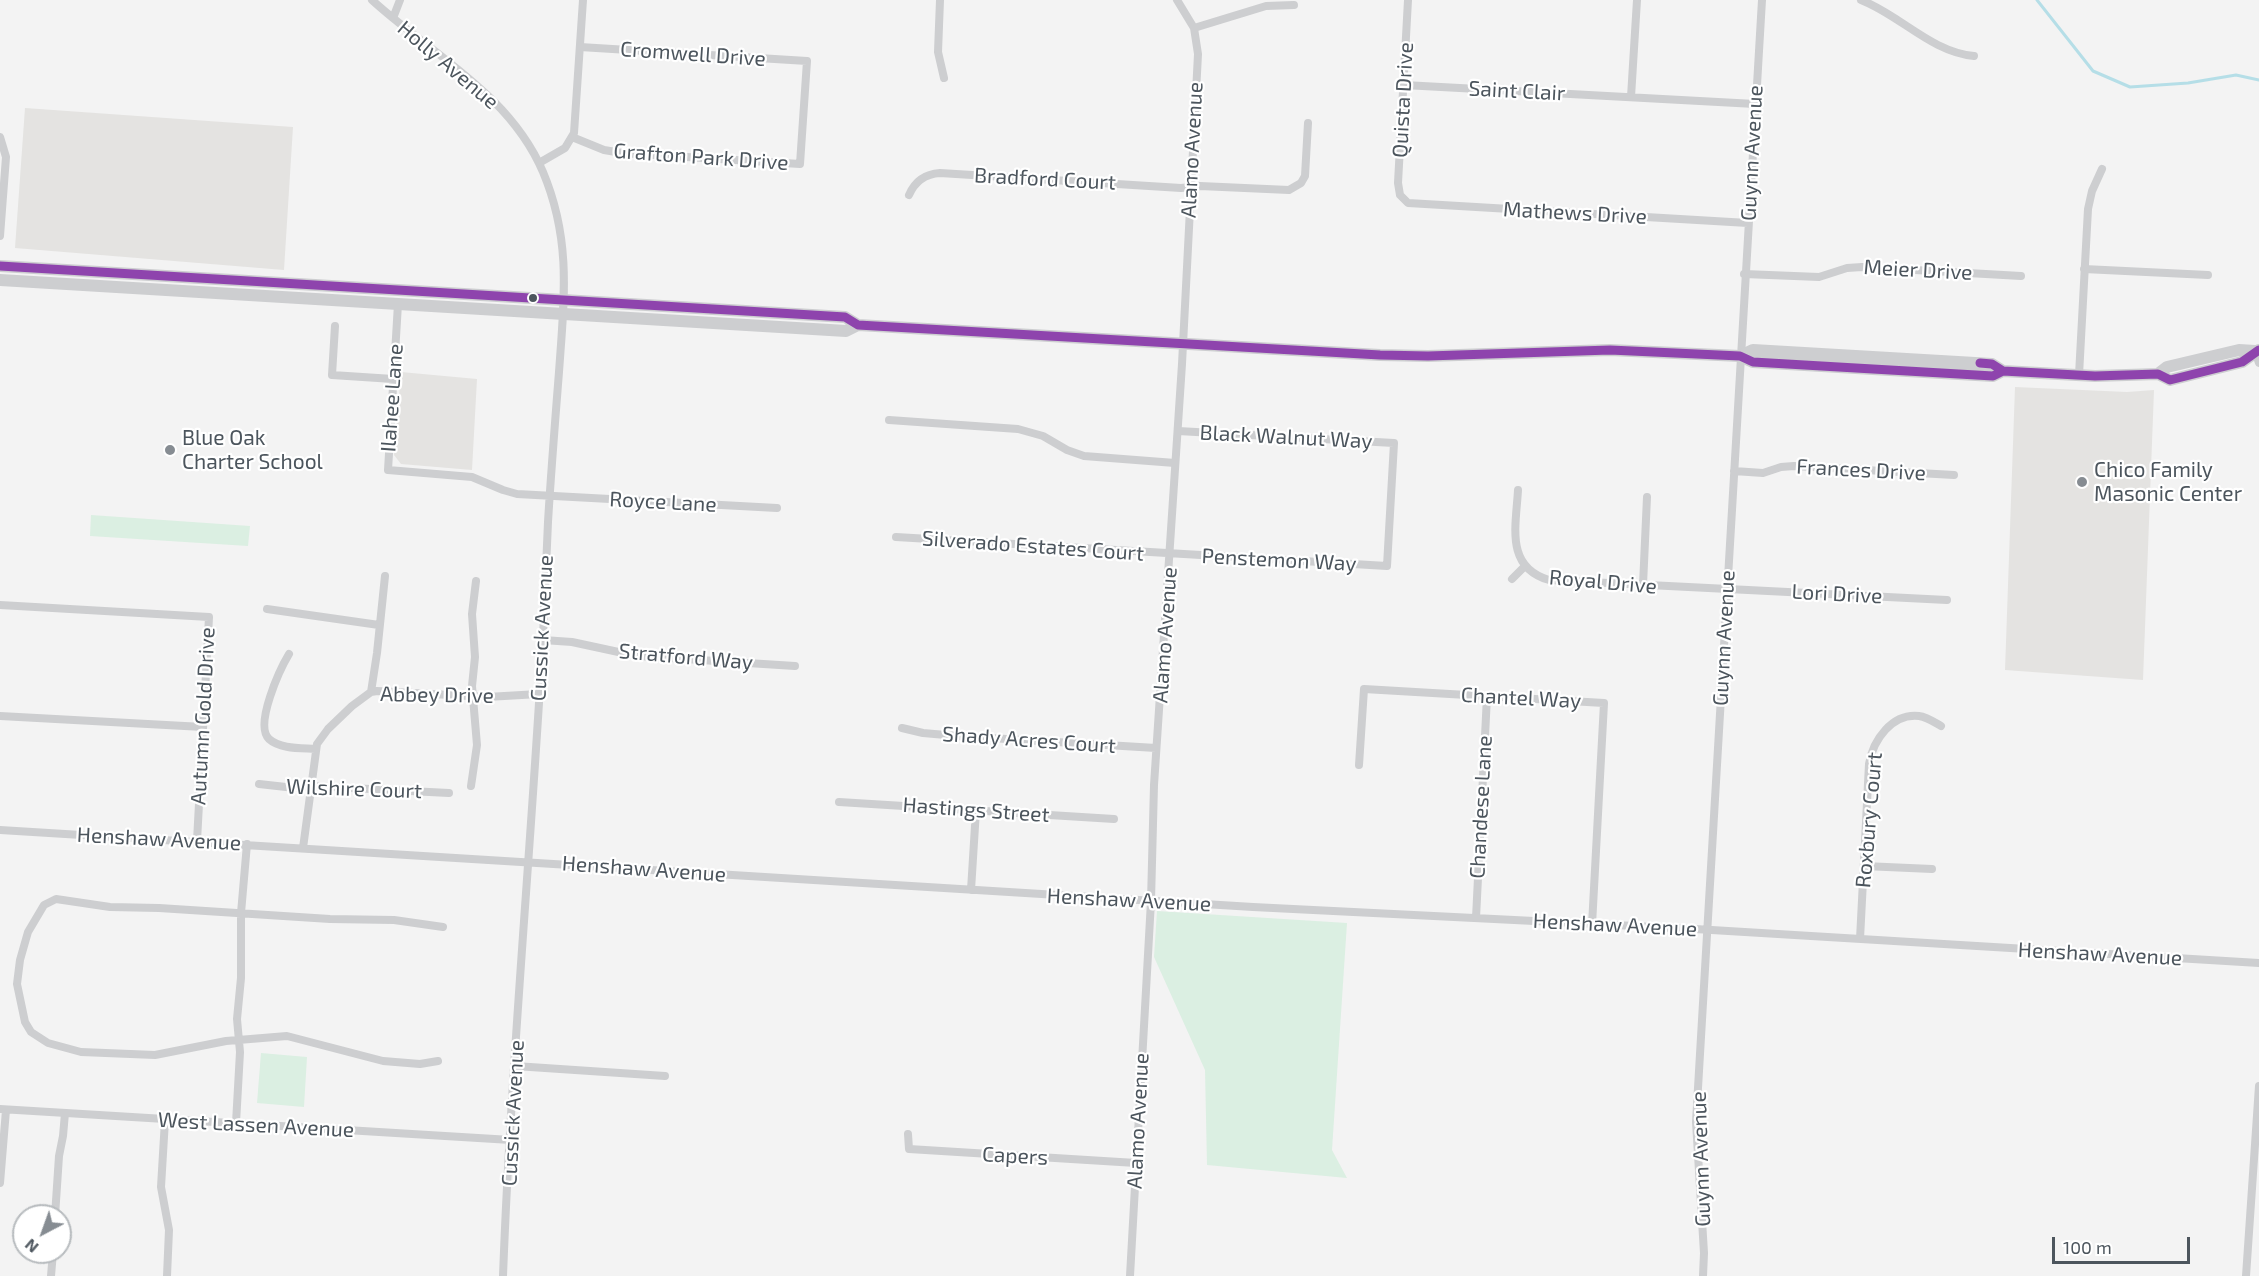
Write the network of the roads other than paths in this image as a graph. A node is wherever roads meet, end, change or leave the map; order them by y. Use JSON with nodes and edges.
{"nodes":[{"id":1,"x":372,"y":0,"type":"edge"},
{"id":2,"x":400,"y":0,"type":"edge"},
{"id":3,"x":583,"y":0,"type":"edge"},
{"id":4,"x":940,"y":0,"type":"edge"},
{"id":5,"x":1177,"y":0,"type":"edge"},
{"id":6,"x":1408,"y":0,"type":"edge"},
{"id":7,"x":1637,"y":0,"type":"edge"},
{"id":8,"x":1762,"y":0,"type":"edge"},
{"id":9,"x":1861,"y":0,"type":"edge"},
{"id":10,"x":1294,"y":5,"type":"dead end"},
{"id":11,"x":393,"y":18,"type":"junction"},
{"id":12,"x":1194,"y":28,"type":"junction"},
{"id":13,"x":580,"y":46,"type":"junction"},
{"id":14,"x":1974,"y":56,"type":"dead end"},
{"id":15,"x":807,"y":61,"type":"joint"},
{"id":16,"x":944,"y":78,"type":"dead end"},
{"id":17,"x":1404,"y":85,"type":"junction"},
{"id":18,"x":1631,"y":97,"type":"junction"},
{"id":19,"x":1755,"y":104,"type":"junction"},
{"id":20,"x":1308,"y":123,"type":"dead end"},
{"id":21,"x":572,"y":137,"type":"junction"},
{"id":22,"x":0,"y":138,"type":"edge"},
{"id":23,"x":540,"y":163,"type":"junction"},
{"id":24,"x":2102,"y":169,"type":"dead end"},
{"id":25,"x":1190,"y":187,"type":"junction"},
{"id":26,"x":909,"y":195,"type":"dead end"},
{"id":27,"x":1403,"y":199,"type":"joint"},
{"id":28,"x":1748,"y":223,"type":"junction"},
{"id":29,"x":0,"y":236,"type":"edge"},
{"id":30,"x":0,"y":266,"type":"edge"},
{"id":31,"x":2084,"y":269,"type":"junction"},
{"id":32,"x":1744,"y":274,"type":"junction"},
{"id":33,"x":2208,"y":275,"type":"dead end"},
{"id":34,"x":2021,"y":276,"type":"dead end"},
{"id":35,"x":0,"y":280,"type":"edge"},
{"id":36,"x":564,"y":301,"type":"junction"},
{"id":37,"x":398,"y":304,"type":"junction"},
{"id":38,"x":563,"y":314,"type":"junction"},
{"id":39,"x":858,"y":325,"type":"junction"},
{"id":40,"x":335,"y":326,"type":"dead end"},
{"id":41,"x":1182,"y":344,"type":"junction"},
{"id":42,"x":2258,"y":355,"type":"edge"},
{"id":43,"x":1740,"y":356,"type":"junction"},
{"id":44,"x":2079,"y":375,"type":"junction"},
{"id":45,"x":393,"y":379,"type":"junction"},
{"id":46,"x":889,"y":420,"type":"dead end"},
{"id":47,"x":1178,"y":431,"type":"junction"},
{"id":48,"x":1175,"y":463,"type":"junction"},
{"id":49,"x":1734,"y":471,"type":"junction"},
{"id":50,"x":1954,"y":475,"type":"dead end"},
{"id":51,"x":1518,"y":490,"type":"dead end"},
{"id":52,"x":550,"y":495,"type":"junction"},
{"id":53,"x":1647,"y":497,"type":"dead end"},
{"id":54,"x":777,"y":508,"type":"dead end"},
{"id":55,"x":896,"y":537,"type":"dead end"},
{"id":56,"x":1170,"y":554,"type":"junction"},
{"id":57,"x":1387,"y":566,"type":"joint"},
{"id":58,"x":1525,"y":566,"type":"junction"},
{"id":59,"x":385,"y":576,"type":"dead end"},
{"id":60,"x":1512,"y":579,"type":"dead end"},
{"id":61,"x":476,"y":581,"type":"dead end"},
{"id":62,"x":1643,"y":585,"type":"junction"},
{"id":63,"x":1727,"y":590,"type":"junction"},
{"id":64,"x":1947,"y":600,"type":"dead end"},
{"id":65,"x":0,"y":605,"type":"edge"},
{"id":66,"x":267,"y":609,"type":"dead end"},
{"id":67,"x":379,"y":626,"type":"junction"},
{"id":68,"x":543,"y":640,"type":"junction"},
{"id":69,"x":289,"y":654,"type":"dead end"},
{"id":70,"x":795,"y":666,"type":"dead end"},
{"id":71,"x":371,"y":692,"type":"junction"},
{"id":72,"x":539,"y":694,"type":"junction"},
{"id":73,"x":1487,"y":696,"type":"junction"},
{"id":74,"x":473,"y":697,"type":"junction"},
{"id":75,"x":0,"y":716,"type":"edge"},
{"id":76,"x":1941,"y":726,"type":"dead end"},
{"id":77,"x":203,"y":728,"type":"junction"},
{"id":78,"x":902,"y":728,"type":"dead end"},
{"id":79,"x":1156,"y":748,"type":"junction"},
{"id":80,"x":315,"y":749,"type":"junction"},
{"id":81,"x":1359,"y":765,"type":"dead end"},
{"id":82,"x":258,"y":784,"type":"dead end"},
{"id":83,"x":311,"y":786,"type":"junction"},
{"id":84,"x":471,"y":786,"type":"dead end"},
{"id":85,"x":449,"y":793,"type":"dead end"},
{"id":86,"x":839,"y":802,"type":"dead end"},
{"id":87,"x":976,"y":810,"type":"junction"},
{"id":88,"x":1114,"y":819,"type":"dead end"},
{"id":89,"x":0,"y":830,"type":"edge"},
{"id":90,"x":197,"y":842,"type":"junction"},
{"id":91,"x":247,"y":844,"type":"junction"},
{"id":92,"x":303,"y":848,"type":"junction"},
{"id":93,"x":527,"y":862,"type":"junction"},
{"id":94,"x":1864,"y":866,"type":"junction"},
{"id":95,"x":1932,"y":869,"type":"dead end"},
{"id":96,"x":971,"y":890,"type":"junction"},
{"id":97,"x":1151,"y":901,"type":"junction"},
{"id":98,"x":241,"y":913,"type":"junction"},
{"id":99,"x":1476,"y":918,"type":"junction"},
{"id":100,"x":1592,"y":925,"type":"junction"},
{"id":101,"x":443,"y":927,"type":"dead end"},
{"id":102,"x":1708,"y":930,"type":"junction"},
{"id":103,"x":1860,"y":939,"type":"junction"},
{"id":104,"x":2259,"y":963,"type":"edge"},
{"id":105,"x":239,"y":1039,"type":"junction"},
{"id":106,"x":438,"y":1060,"type":"dead end"},
{"id":107,"x":515,"y":1066,"type":"junction"},
{"id":108,"x":665,"y":1076,"type":"dead end"},
{"id":109,"x":2259,"y":1086,"type":"edge"},
{"id":110,"x":3,"y":1110,"type":"edge"},
{"id":111,"x":65,"y":1113,"type":"junction"},
{"id":112,"x":165,"y":1120,"type":"junction"},
{"id":113,"x":236,"y":1123,"type":"junction"},
{"id":114,"x":908,"y":1134,"type":"dead end"},
{"id":115,"x":511,"y":1140,"type":"junction"},
{"id":116,"x":1136,"y":1163,"type":"junction"},
{"id":117,"x":0,"y":1182,"type":"edge"},
{"id":118,"x":56,"y":1204,"type":"edge"},
{"id":119,"x":166,"y":1276,"type":"edge"},
{"id":120,"x":503,"y":1276,"type":"edge"},
{"id":121,"x":1130,"y":1276,"type":"edge"},
{"id":122,"x":1703,"y":1276,"type":"edge"},
{"id":123,"x":2246,"y":1276,"type":"edge"}],
"edges":[{"from":1,"to":11,"type":"street","name":"Holly Avenue"},
{"from":2,"to":11,"type":"street"},
{"from":3,"to":13,"type":"street"},
{"from":4,"to":16,"type":"street"},
{"from":5,"to":12,"type":"street","name":"Alamo Avenue"},
{"from":6,"to":17,"type":"street","name":"Quista Drive"},
{"from":7,"to":18,"type":"street"},
{"from":8,"to":19,"type":"street","name":"Guynn Avenue"},
{"from":9,"to":14,"type":"street"},
{"from":10,"to":12,"type":"street"},
{"from":11,"to":23,"type":"street","name":"Holly Avenue"},
{"from":12,"to":25,"type":"street","name":"Alamo Avenue"},
{"from":13,"to":15,"type":"street","name":"Cromwell Drive"},
{"from":13,"to":21,"type":"street"},
{"from":15,"to":21,"type":"street","name":"Grafton Park Drive"},
{"from":17,"to":18,"type":"street","name":"Saint Clair"},
{"from":17,"to":27,"type":"street","name":"Quista Drive"},
{"from":18,"to":19,"type":"street","name":"Saint Clair"},
{"from":19,"to":28,"type":"street","name":"Guynn Avenue"},
{"from":20,"to":25,"type":"street","name":"Bradford Court"},
{"from":21,"to":23,"type":"street"},
{"from":22,"to":29,"type":"street"},
{"from":23,"to":36,"type":"street","name":"Cussick Avenue"},
{"from":24,"to":31,"type":"street"},
{"from":25,"to":26,"type":"street","name":"Bradford Court"},
{"from":25,"to":41,"type":"street","name":"Alamo Avenue"},
{"from":27,"to":28,"type":"street","name":"Mathews Drive"},
{"from":28,"to":32,"type":"street","name":"Guynn Avenue"},
{"from":30,"to":36,"type":"main road"},
{"from":31,"to":33,"type":"street"},
{"from":31,"to":44,"type":"street"},
{"from":32,"to":34,"type":"street","name":"Meier Drive"},
{"from":32,"to":43,"type":"street","name":"Guynn Avenue"},
{"from":35,"to":37,"type":"main road"},
{"from":36,"to":38,"type":"street","name":"Cussick Avenue"},
{"from":36,"to":39,"type":"main road"},
{"from":37,"to":38,"type":"main road"},
{"from":37,"to":45,"type":"street","name":"Ilahee Lane"},
{"from":38,"to":39,"type":"main road"},
{"from":38,"to":52,"type":"street","name":"Cussick Avenue"},
{"from":39,"to":41,"type":"main road"},
{"from":40,"to":45,"type":"street"},
{"from":41,"to":43,"type":"main road"},
{"from":41,"to":47,"type":"street","name":"Alamo Avenue"},
{"from":42,"to":44,"type":"main road"},
{"from":43,"to":44,"type":"main road"},
{"from":43,"to":49,"type":"street","name":"Guynn Avenue"},
{"from":45,"to":52,"type":"street","name":"Ilahee Lane"},
{"from":46,"to":48,"type":"street"},
{"from":47,"to":48,"type":"street","name":"Alamo Avenue"},
{"from":47,"to":57,"type":"street","name":"Black Walnut Way"},
{"from":48,"to":56,"type":"street","name":"Alamo Avenue"},
{"from":49,"to":50,"type":"street","name":"Frances Drive"},
{"from":49,"to":63,"type":"street","name":"Guynn Avenue"},
{"from":51,"to":58,"type":"street","name":"Royal Drive"},
{"from":52,"to":54,"type":"street","name":"Royce Lane"},
{"from":52,"to":68,"type":"street","name":"Cussick Avenue"},
{"from":53,"to":62,"type":"street"},
{"from":55,"to":56,"type":"street","name":"Silverado Estates Court"},
{"from":56,"to":57,"type":"street","name":"Penstemon Way"},
{"from":56,"to":79,"type":"street","name":"Alamo Avenue"},
{"from":58,"to":60,"type":"street"},
{"from":58,"to":62,"type":"street","name":"Royal Drive"},
{"from":59,"to":67,"type":"street"},
{"from":61,"to":74,"type":"street"},
{"from":62,"to":63,"type":"street","name":"Royal Drive"},
{"from":63,"to":64,"type":"street","name":"Lori Drive"},
{"from":63,"to":102,"type":"street","name":"Guynn Avenue"},
{"from":65,"to":77,"type":"street","name":"Autumn Gold Drive"},
{"from":66,"to":67,"type":"street"},
{"from":67,"to":71,"type":"street"},
{"from":68,"to":70,"type":"street","name":"Stratford Way"},
{"from":68,"to":72,"type":"street","name":"Cussick Avenue"},
{"from":69,"to":80,"type":"street"},
{"from":71,"to":74,"type":"street","name":"Abbey Drive"},
{"from":71,"to":80,"type":"street","name":"Abbey Drive"},
{"from":72,"to":74,"type":"street","name":"Abbey Drive"},
{"from":72,"to":93,"type":"street","name":"Cussick Avenue"},
{"from":73,"to":81,"type":"street","name":"Chantel Way"},
{"from":73,"to":99,"type":"street","name":"Chandese Lane"},
{"from":73,"to":100,"type":"street","name":"Chantel Way"},
{"from":74,"to":84,"type":"street"},
{"from":75,"to":77,"type":"street"},
{"from":76,"to":94,"type":"street","name":"Roxbury Court"},
{"from":77,"to":90,"type":"street","name":"Autumn Gold Drive"},
{"from":78,"to":79,"type":"street","name":"Shady Acres Court"},
{"from":79,"to":97,"type":"street","name":"Alamo Avenue"},
{"from":80,"to":83,"type":"street","name":"Abbey Drive"},
{"from":82,"to":83,"type":"street","name":"Wilshire Court"},
{"from":83,"to":85,"type":"street","name":"Wilshire Court"},
{"from":83,"to":92,"type":"street","name":"Abbey Drive"},
{"from":86,"to":87,"type":"street","name":"Hastings Street"},
{"from":87,"to":88,"type":"street","name":"Hastings Street"},
{"from":87,"to":96,"type":"street"},
{"from":89,"to":90,"type":"street","name":"Henshaw Avenue"},
{"from":90,"to":91,"type":"street","name":"Henshaw Avenue"},
{"from":91,"to":92,"type":"street","name":"Henshaw Avenue"},
{"from":91,"to":98,"type":"street"},
{"from":92,"to":93,"type":"street","name":"Henshaw Avenue"},
{"from":93,"to":96,"type":"street","name":"Henshaw Avenue"},
{"from":93,"to":107,"type":"street","name":"Cussick Avenue"},
{"from":94,"to":95,"type":"street"},
{"from":94,"to":103,"type":"street","name":"Roxbury Court"},
{"from":96,"to":97,"type":"street","name":"Henshaw Avenue"},
{"from":97,"to":99,"type":"street","name":"Henshaw Avenue"},
{"from":97,"to":116,"type":"street","name":"Alamo Avenue"},
{"from":98,"to":101,"type":"street"},
{"from":98,"to":105,"type":"street"},
{"from":98,"to":105,"type":"street"},
{"from":99,"to":100,"type":"street","name":"Henshaw Avenue"},
{"from":100,"to":102,"type":"street","name":"Henshaw Avenue"},
{"from":102,"to":103,"type":"street","name":"Henshaw Avenue"},
{"from":102,"to":122,"type":"street","name":"Guynn Avenue"},
{"from":103,"to":104,"type":"street","name":"Henshaw Avenue"},
{"from":105,"to":106,"type":"street"},
{"from":105,"to":113,"type":"street"},
{"from":107,"to":108,"type":"street"},
{"from":107,"to":115,"type":"street","name":"Cussick Avenue"},
{"from":109,"to":123,"type":"street"},
{"from":110,"to":111,"type":"street","name":"West Lassen Avenue"},
{"from":110,"to":117,"type":"street"},
{"from":111,"to":112,"type":"street","name":"West Lassen Avenue"},
{"from":111,"to":118,"type":"street"},
{"from":112,"to":113,"type":"street","name":"West Lassen Avenue"},
{"from":112,"to":119,"type":"street"},
{"from":113,"to":115,"type":"street","name":"West Lassen Avenue"},
{"from":114,"to":116,"type":"street","name":"Capers"},
{"from":115,"to":120,"type":"street","name":"Cussick Avenue"},
{"from":116,"to":121,"type":"street","name":"Alamo Avenue"}]}
